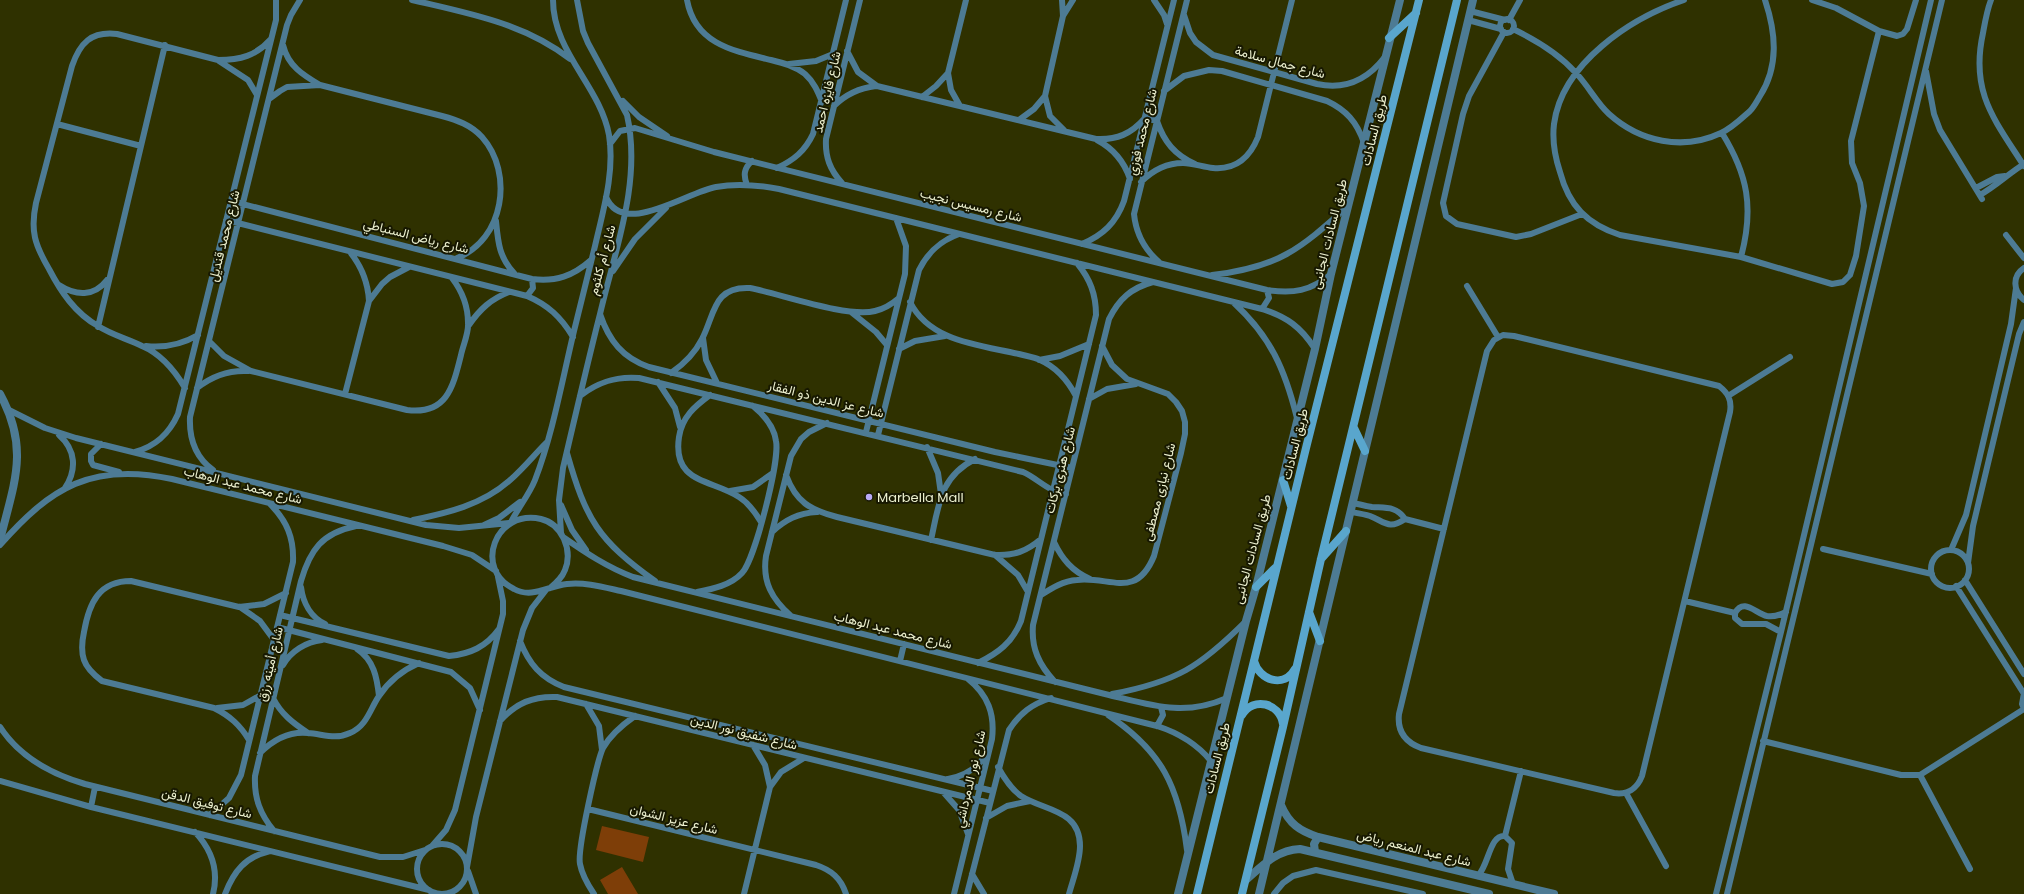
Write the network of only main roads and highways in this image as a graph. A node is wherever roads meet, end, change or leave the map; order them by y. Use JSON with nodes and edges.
{"nodes":[{"id":1,"x":1419,"y":0,"type":"edge"},
{"id":2,"x":1457,"y":0,"type":"edge"},
{"id":3,"x":1416,"y":13,"type":"junction"},
{"id":4,"x":1389,"y":38,"type":"road end"},
{"id":5,"x":1354,"y":428,"type":"junction"},
{"id":6,"x":1366,"y":451,"type":"road end"},
{"id":7,"x":1283,"y":480,"type":"road end"},
{"id":8,"x":1291,"y":507,"type":"junction"},
{"id":9,"x":1346,"y":532,"type":"road end"},
{"id":10,"x":1321,"y":559,"type":"junction"},
{"id":11,"x":1276,"y":568,"type":"junction"},
{"id":12,"x":1256,"y":587,"type":"road end"},
{"id":13,"x":1308,"y":611,"type":"junction"},
{"id":14,"x":1320,"y":641,"type":"road end"},
{"id":15,"x":1254,"y":660,"type":"junction"},
{"id":16,"x":1297,"y":667,"type":"junction"},
{"id":17,"x":1240,"y":717,"type":"junction"},
{"id":18,"x":1283,"y":727,"type":"junction"},
{"id":19,"x":1197,"y":894,"type":"edge"},
{"id":20,"x":1242,"y":894,"type":"edge"}],
"edges":[{"from":1,"to":3,"type":"main road","name":"طريق السادات"},
{"from":2,"to":5,"type":"main road"},
{"from":3,"to":4,"type":"main road"},
{"from":3,"to":8,"type":"main road","name":"طريق السادات"},
{"from":5,"to":6,"type":"main road"},
{"from":5,"to":10,"type":"main road"},
{"from":7,"to":8,"type":"main road"},
{"from":8,"to":11,"type":"main road","name":"طريق السادات"},
{"from":9,"to":10,"type":"main road"},
{"from":10,"to":13,"type":"main road"},
{"from":11,"to":12,"type":"main road"},
{"from":11,"to":15,"type":"main road","name":"طريق السادات"},
{"from":13,"to":14,"type":"main road"},
{"from":13,"to":16,"type":"main road"},
{"from":15,"to":16,"type":"main road"},
{"from":15,"to":17,"type":"main road","name":"طريق السادات"},
{"from":16,"to":18,"type":"main road"},
{"from":17,"to":18,"type":"main road"},
{"from":17,"to":19,"type":"main road","name":"طريق السادات"},
{"from":18,"to":20,"type":"main road"}]}
